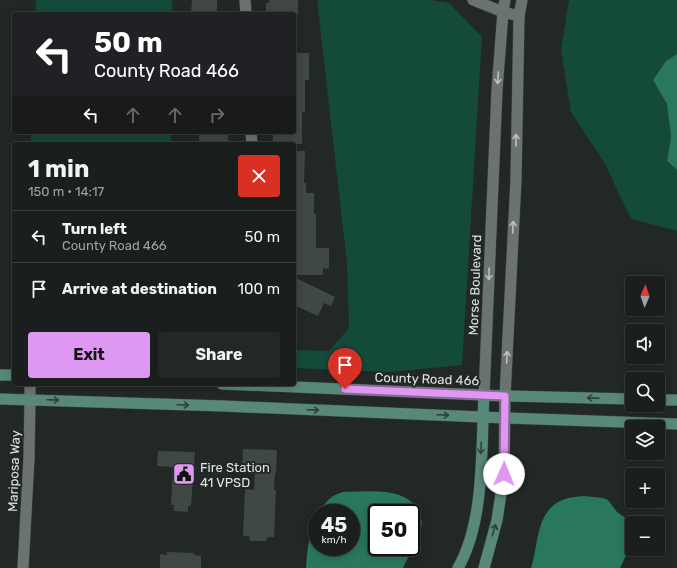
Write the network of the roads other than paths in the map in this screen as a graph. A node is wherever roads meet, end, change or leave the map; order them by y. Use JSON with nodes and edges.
{"nodes":[{"id":1,"x":245,"y":0,"type":"edge"},
{"id":2,"x":473,"y":0,"type":"edge"},
{"id":3,"x":505,"y":0,"type":"edge"},
{"id":4,"x":522,"y":0,"type":"edge"},
{"id":5,"x":246,"y":12,"type":"edge"},
{"id":6,"x":502,"y":12,"type":"junction"},
{"id":7,"x":520,"y":16,"type":"junction"},
{"id":8,"x":0,"y":375,"type":"edge"},
{"id":9,"x":12,"y":375,"type":"edge"},
{"id":10,"x":30,"y":386,"type":"edge"},
{"id":11,"x":270,"y":386,"type":"edge"},
{"id":12,"x":484,"y":395,"type":"junction"},
{"id":13,"x":505,"y":396,"type":"junction"},
{"id":14,"x":0,"y":399,"type":"edge"},
{"id":15,"x":625,"y":399,"type":"edge"},
{"id":16,"x":30,"y":400,"type":"junction"},
{"id":17,"x":665,"y":400,"type":"edge"},
{"id":18,"x":677,"y":400,"type":"edge"},
{"id":19,"x":483,"y":417,"type":"junction"},
{"id":20,"x":505,"y":418,"type":"junction"},
{"id":21,"x":677,"y":424,"type":"edge"},
{"id":22,"x":23,"y":568,"type":"edge"},
{"id":23,"x":458,"y":568,"type":"edge"},
{"id":24,"x":484,"y":568,"type":"edge"}],
"edges":[{"from":1,"to":5,"type":"street"},
{"from":2,"to":6,"type":"street"},
{"from":3,"to":6,"type":"street","name":"Morse Boulevard"},
{"from":4,"to":7,"type":"street"},
{"from":6,"to":7,"type":"street"},
{"from":6,"to":12,"type":"street","name":"Morse Boulevard","one_way":true},
{"from":13,"to":7,"type":"street","one_way":true},
{"from":8,"to":9,"type":"main road"},
{"from":10,"to":16,"type":"street","name":"Mariposa Way"},
{"from":11,"to":12,"type":"main road","name":"County Road 466"},
{"from":12,"to":13,"type":"main road","name":"County Road 466"},
{"from":12,"to":19,"type":"main road","name":"Morse Boulevard"},
{"from":15,"to":13,"type":"main road","name":"County Road 466","one_way":true},
{"from":13,"to":20,"type":"main road"},
{"from":14,"to":16,"type":"main road"},
{"from":16,"to":19,"type":"main road","one_way":true},
{"from":16,"to":22,"type":"street","name":"Mariposa Way"},
{"from":17,"to":18,"type":"main road"},
{"from":19,"to":20,"type":"main road"},
{"from":19,"to":23,"type":"main road","name":"Morse Boulevard","one_way":true},
{"from":20,"to":21,"type":"main road"},
{"from":24,"to":20,"type":"main road","one_way":true}]}
